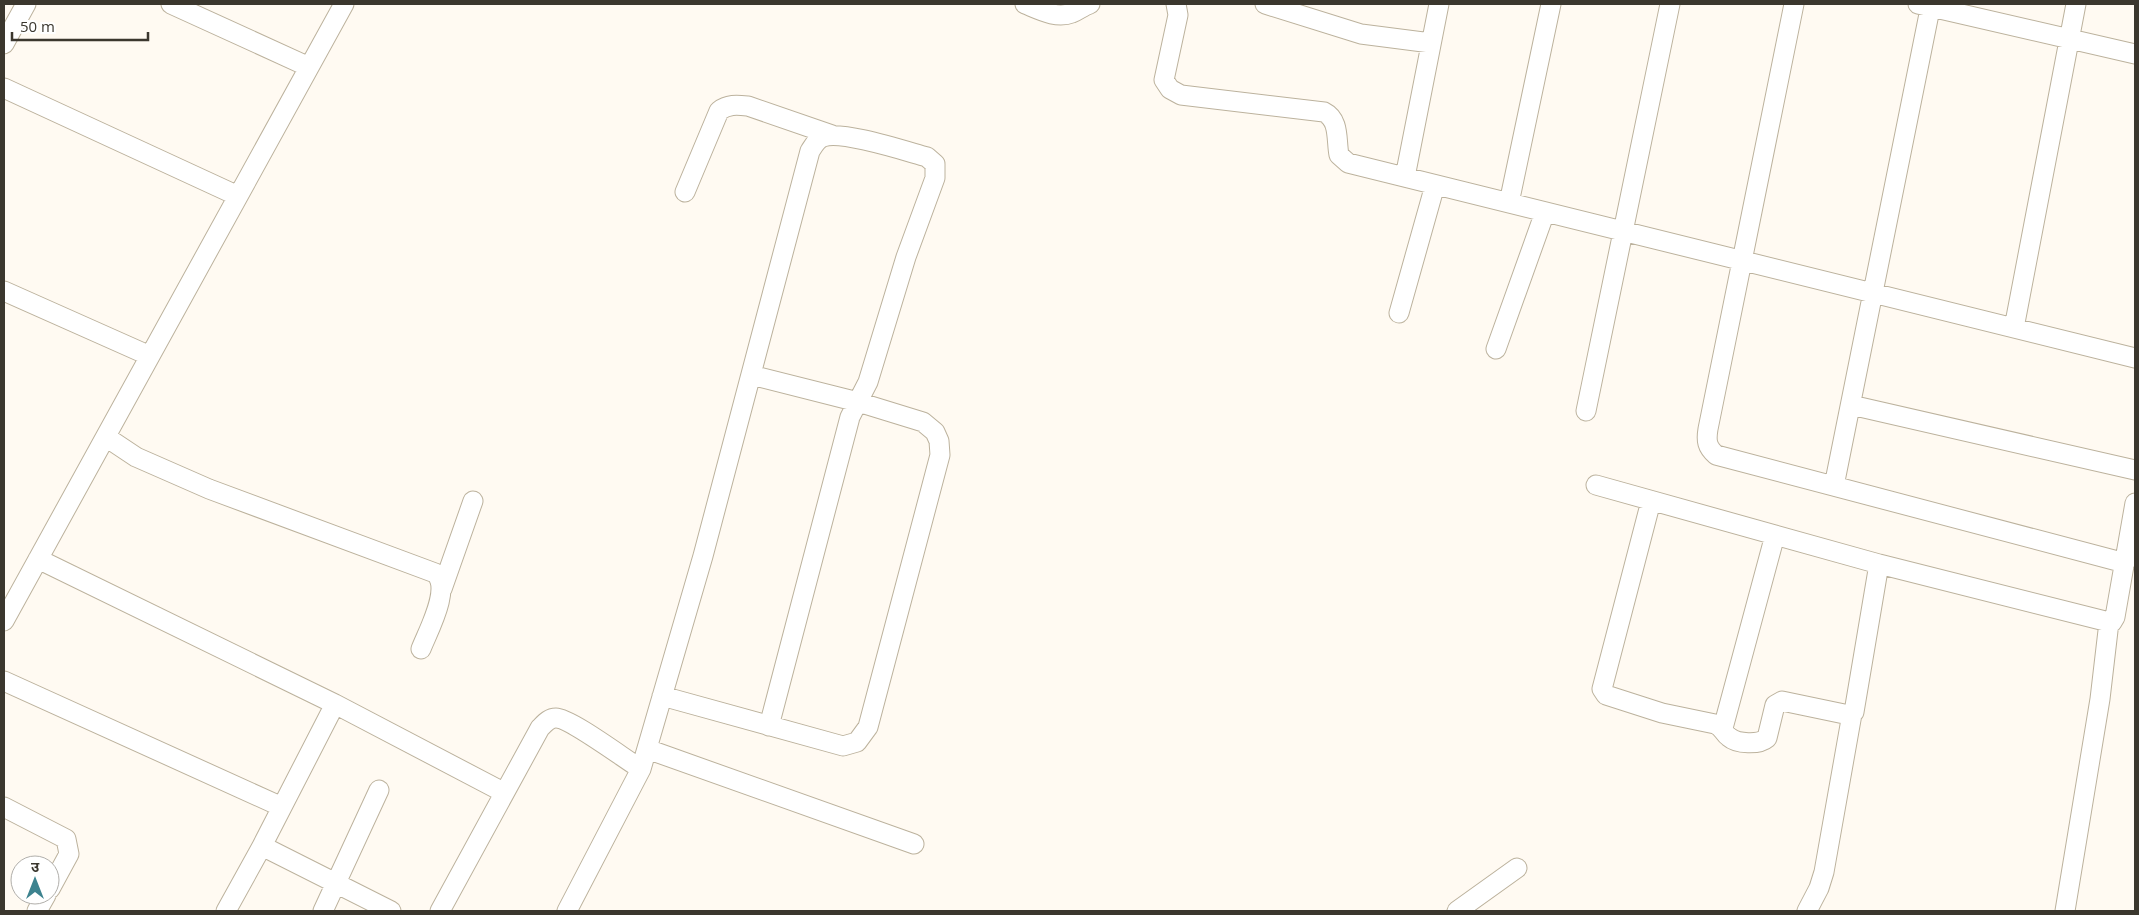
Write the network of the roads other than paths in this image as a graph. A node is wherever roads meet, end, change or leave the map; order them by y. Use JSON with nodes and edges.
{"nodes":[{"id":1,"x":26,"y":4,"type":"edge"},
{"id":2,"x":171,"y":4,"type":"edge"},
{"id":3,"x":344,"y":4,"type":"edge"},
{"id":4,"x":1025,"y":4,"type":"edge"},
{"id":5,"x":1176,"y":4,"type":"edge"},
{"id":6,"x":1265,"y":4,"type":"edge"},
{"id":7,"x":1439,"y":4,"type":"edge"},
{"id":8,"x":1551,"y":4,"type":"edge"},
{"id":9,"x":1670,"y":4,"type":"edge"},
{"id":10,"x":1794,"y":4,"type":"edge"},
{"id":11,"x":2076,"y":4,"type":"edge"},
{"id":12,"x":1926,"y":5,"type":"edge"},
{"id":13,"x":1080,"y":7,"type":"edge"},
{"id":14,"x":2068,"y":39,"type":"junction"},
{"id":15,"x":1431,"y":43,"type":"junction"},
{"id":16,"x":4,"y":44,"type":"edge"},
{"id":17,"x":2135,"y":54,"type":"edge"},
{"id":18,"x":309,"y":67,"type":"junction"},
{"id":19,"x":4,"y":88,"type":"edge"},
{"id":20,"x":832,"y":135,"type":"junction"},
{"id":21,"x":1405,"y":177,"type":"junction"},
{"id":22,"x":1435,"y":184,"type":"junction"},
{"id":23,"x":685,"y":192,"type":"dead end"},
{"id":24,"x":238,"y":196,"type":"junction"},
{"id":25,"x":1509,"y":203,"type":"junction"},
{"id":26,"x":1545,"y":212,"type":"junction"},
{"id":27,"x":1624,"y":232,"type":"junction"},
{"id":28,"x":1742,"y":261,"type":"junction"},
{"id":29,"x":1874,"y":293,"type":"junction"},
{"id":30,"x":6,"y":297,"type":"edge"},
{"id":31,"x":1399,"y":313,"type":"dead end"},
{"id":32,"x":2014,"y":328,"type":"junction"},
{"id":33,"x":1496,"y":349,"type":"dead end"},
{"id":34,"x":150,"y":356,"type":"junction"},
{"id":35,"x":2135,"y":358,"type":"edge"},
{"id":36,"x":751,"y":374,"type":"junction"},
{"id":37,"x":858,"y":402,"type":"junction"},
{"id":38,"x":1851,"y":405,"type":"junction"},
{"id":39,"x":1586,"y":411,"type":"dead end"},
{"id":40,"x":106,"y":437,"type":"junction"},
{"id":41,"x":2135,"y":470,"type":"edge"},
{"id":42,"x":1596,"y":486,"type":"dead end"},
{"id":43,"x":1834,"y":486,"type":"junction"},
{"id":44,"x":473,"y":501,"type":"dead end"},
{"id":45,"x":1651,"y":501,"type":"junction"},
{"id":46,"x":2135,"y":503,"type":"edge"},
{"id":47,"x":1775,"y":535,"type":"junction"},
{"id":48,"x":38,"y":558,"type":"junction"},
{"id":49,"x":2124,"y":563,"type":"junction"},
{"id":50,"x":1879,"y":564,"type":"junction"},
{"id":51,"x":442,"y":590,"type":"junction"},
{"id":52,"x":4,"y":619,"type":"edge"},
{"id":53,"x":2109,"y":622,"type":"junction"},
{"id":54,"x":421,"y":648,"type":"dead end"},
{"id":55,"x":4,"y":681,"type":"edge"},
{"id":56,"x":662,"y":696,"type":"junction"},
{"id":57,"x":336,"y":704,"type":"junction"},
{"id":58,"x":1852,"y":714,"type":"junction"},
{"id":59,"x":769,"y":726,"type":"junction"},
{"id":60,"x":1722,"y":728,"type":"junction"},
{"id":61,"x":647,"y":749,"type":"junction"},
{"id":62,"x":640,"y":770,"type":"junction"},
{"id":63,"x":379,"y":790,"type":"dead end"},
{"id":64,"x":503,"y":792,"type":"junction"},
{"id":65,"x":4,"y":807,"type":"edge"},
{"id":66,"x":282,"y":807,"type":"junction"},
{"id":67,"x":914,"y":844,"type":"dead end"},
{"id":68,"x":262,"y":846,"type":"junction"},
{"id":69,"x":1517,"y":868,"type":"dead end"},
{"id":70,"x":60,"y":870,"type":"edge"},
{"id":71,"x":337,"y":884,"type":"junction"},
{"id":72,"x":226,"y":911,"type":"edge"},
{"id":73,"x":323,"y":911,"type":"edge"},
{"id":74,"x":391,"y":911,"type":"edge"},
{"id":75,"x":440,"y":911,"type":"edge"},
{"id":76,"x":567,"y":911,"type":"edge"},
{"id":77,"x":1456,"y":911,"type":"edge"},
{"id":78,"x":1807,"y":911,"type":"edge"},
{"id":79,"x":2065,"y":911,"type":"edge"}],
"edges":[{"from":1,"to":16,"type":"street"},
{"from":2,"to":18,"type":"street"},
{"from":3,"to":18,"type":"street"},
{"from":4,"to":13,"type":"street"},
{"from":5,"to":21,"type":"street"},
{"from":6,"to":15,"type":"street"},
{"from":7,"to":15,"type":"street"},
{"from":8,"to":25,"type":"street"},
{"from":9,"to":27,"type":"street"},
{"from":10,"to":28,"type":"street"},
{"from":11,"to":14,"type":"street"},
{"from":12,"to":14,"type":"street"},
{"from":12,"to":29,"type":"street"},
{"from":14,"to":17,"type":"street"},
{"from":14,"to":32,"type":"street"},
{"from":15,"to":21,"type":"street"},
{"from":18,"to":24,"type":"street"},
{"from":19,"to":24,"type":"street"},
{"from":20,"to":23,"type":"street"},
{"from":20,"to":36,"type":"street"},
{"from":20,"to":37,"type":"street"},
{"from":21,"to":22,"type":"street"},
{"from":22,"to":25,"type":"street"},
{"from":22,"to":31,"type":"street"},
{"from":24,"to":34,"type":"street"},
{"from":25,"to":26,"type":"street"},
{"from":26,"to":27,"type":"street"},
{"from":26,"to":33,"type":"street"},
{"from":27,"to":28,"type":"street"},
{"from":27,"to":39,"type":"street"},
{"from":28,"to":29,"type":"street"},
{"from":28,"to":43,"type":"street"},
{"from":29,"to":32,"type":"street"},
{"from":29,"to":38,"type":"street"},
{"from":30,"to":34,"type":"street"},
{"from":32,"to":35,"type":"street"},
{"from":34,"to":40,"type":"street"},
{"from":36,"to":37,"type":"street"},
{"from":36,"to":56,"type":"street"},
{"from":37,"to":59,"type":"street"},
{"from":37,"to":59,"type":"street"},
{"from":38,"to":41,"type":"street"},
{"from":38,"to":43,"type":"street"},
{"from":40,"to":48,"type":"street"},
{"from":40,"to":51,"type":"street"},
{"from":42,"to":45,"type":"street"},
{"from":43,"to":49,"type":"street"},
{"from":44,"to":51,"type":"street"},
{"from":45,"to":47,"type":"street"},
{"from":45,"to":60,"type":"street"},
{"from":46,"to":49,"type":"street"},
{"from":47,"to":50,"type":"street"},
{"from":47,"to":60,"type":"street"},
{"from":48,"to":52,"type":"street"},
{"from":48,"to":57,"type":"street"},
{"from":49,"to":53,"type":"street"},
{"from":50,"to":53,"type":"street"},
{"from":50,"to":58,"type":"street"},
{"from":51,"to":54,"type":"street"},
{"from":53,"to":79,"type":"street"},
{"from":55,"to":66,"type":"street"},
{"from":56,"to":59,"type":"street"},
{"from":56,"to":61,"type":"street"},
{"from":57,"to":64,"type":"street"},
{"from":57,"to":66,"type":"street"},
{"from":58,"to":60,"type":"street"},
{"from":58,"to":78,"type":"street"},
{"from":61,"to":62,"type":"street"},
{"from":61,"to":67,"type":"street"},
{"from":62,"to":64,"type":"street"},
{"from":62,"to":76,"type":"street"},
{"from":63,"to":71,"type":"street"},
{"from":64,"to":75,"type":"street"},
{"from":65,"to":70,"type":"street"},
{"from":66,"to":68,"type":"street"},
{"from":68,"to":71,"type":"street"},
{"from":68,"to":72,"type":"street"},
{"from":69,"to":77,"type":"street"},
{"from":71,"to":73,"type":"street"},
{"from":71,"to":74,"type":"street"}]}
